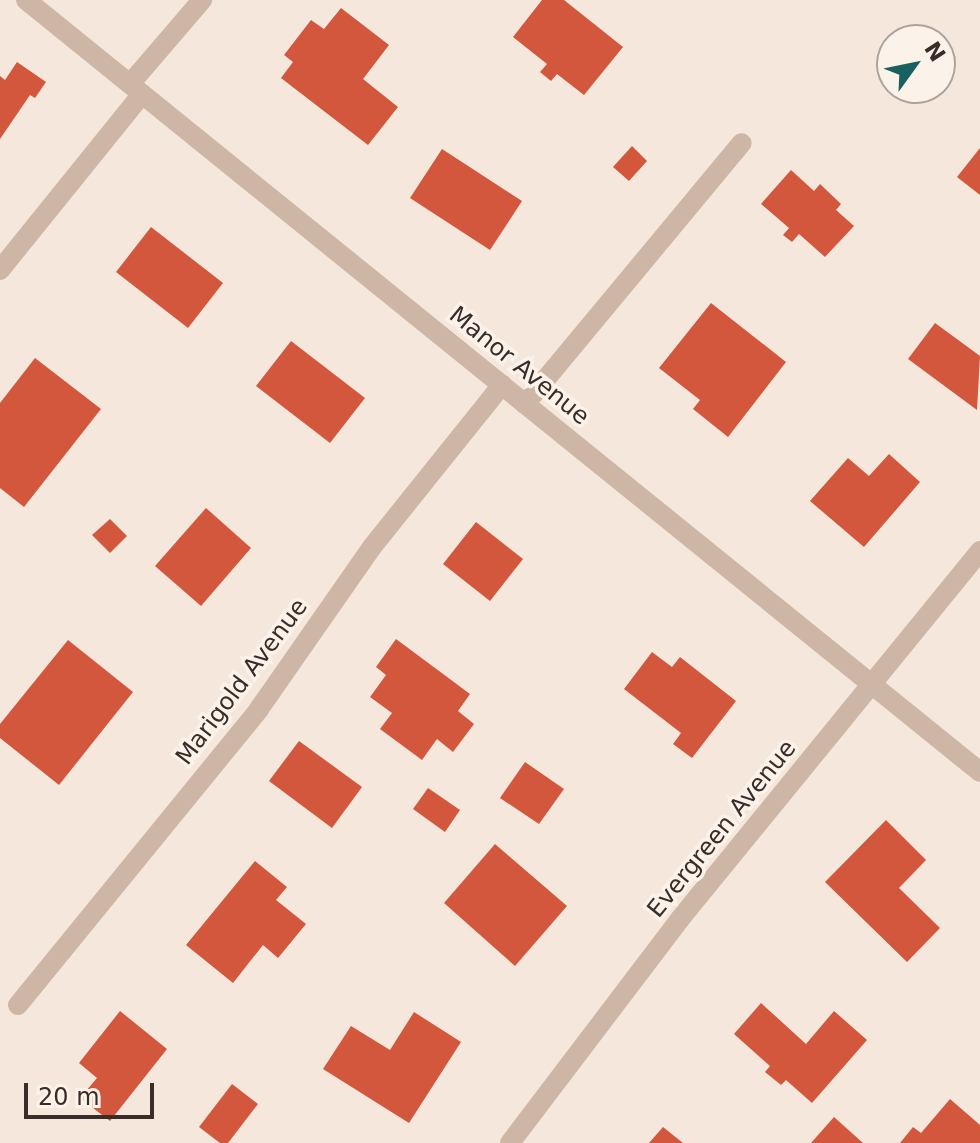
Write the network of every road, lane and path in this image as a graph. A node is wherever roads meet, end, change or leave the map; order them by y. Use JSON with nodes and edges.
{"nodes":[{"id":1,"x":26,"y":0,"type":"edge"},
{"id":2,"x":202,"y":0,"type":"edge"},
{"id":3,"x":136,"y":89,"type":"junction"},
{"id":4,"x":742,"y":143,"type":"dead end"},
{"id":5,"x":0,"y":270,"type":"edge"},
{"id":6,"x":502,"y":385,"type":"junction"},
{"id":7,"x":525,"y":404,"type":"junction"},
{"id":8,"x":980,"y":551,"type":"edge"},
{"id":9,"x":871,"y":685,"type":"junction"},
{"id":10,"x":980,"y":772,"type":"edge"},
{"id":11,"x":18,"y":1005,"type":"dead end"},
{"id":12,"x":510,"y":1143,"type":"edge"}],
"edges":[{"from":1,"to":3,"type":"street","name":"Manor Avenue"},
{"from":2,"to":3,"type":"street"},
{"from":3,"to":5,"type":"street"},
{"from":3,"to":6,"type":"street","name":"Manor Avenue"},
{"from":4,"to":7,"type":"street"},
{"from":6,"to":7,"type":"street","name":"Manor Avenue"},
{"from":6,"to":11,"type":"street","name":"Marigold Avenue"},
{"from":7,"to":9,"type":"street","name":"Manor Avenue"},
{"from":8,"to":9,"type":"street","name":"Evergreen Avenue"},
{"from":9,"to":10,"type":"street","name":"Manor Avenue"},
{"from":9,"to":12,"type":"street","name":"Evergreen Avenue"}]}
